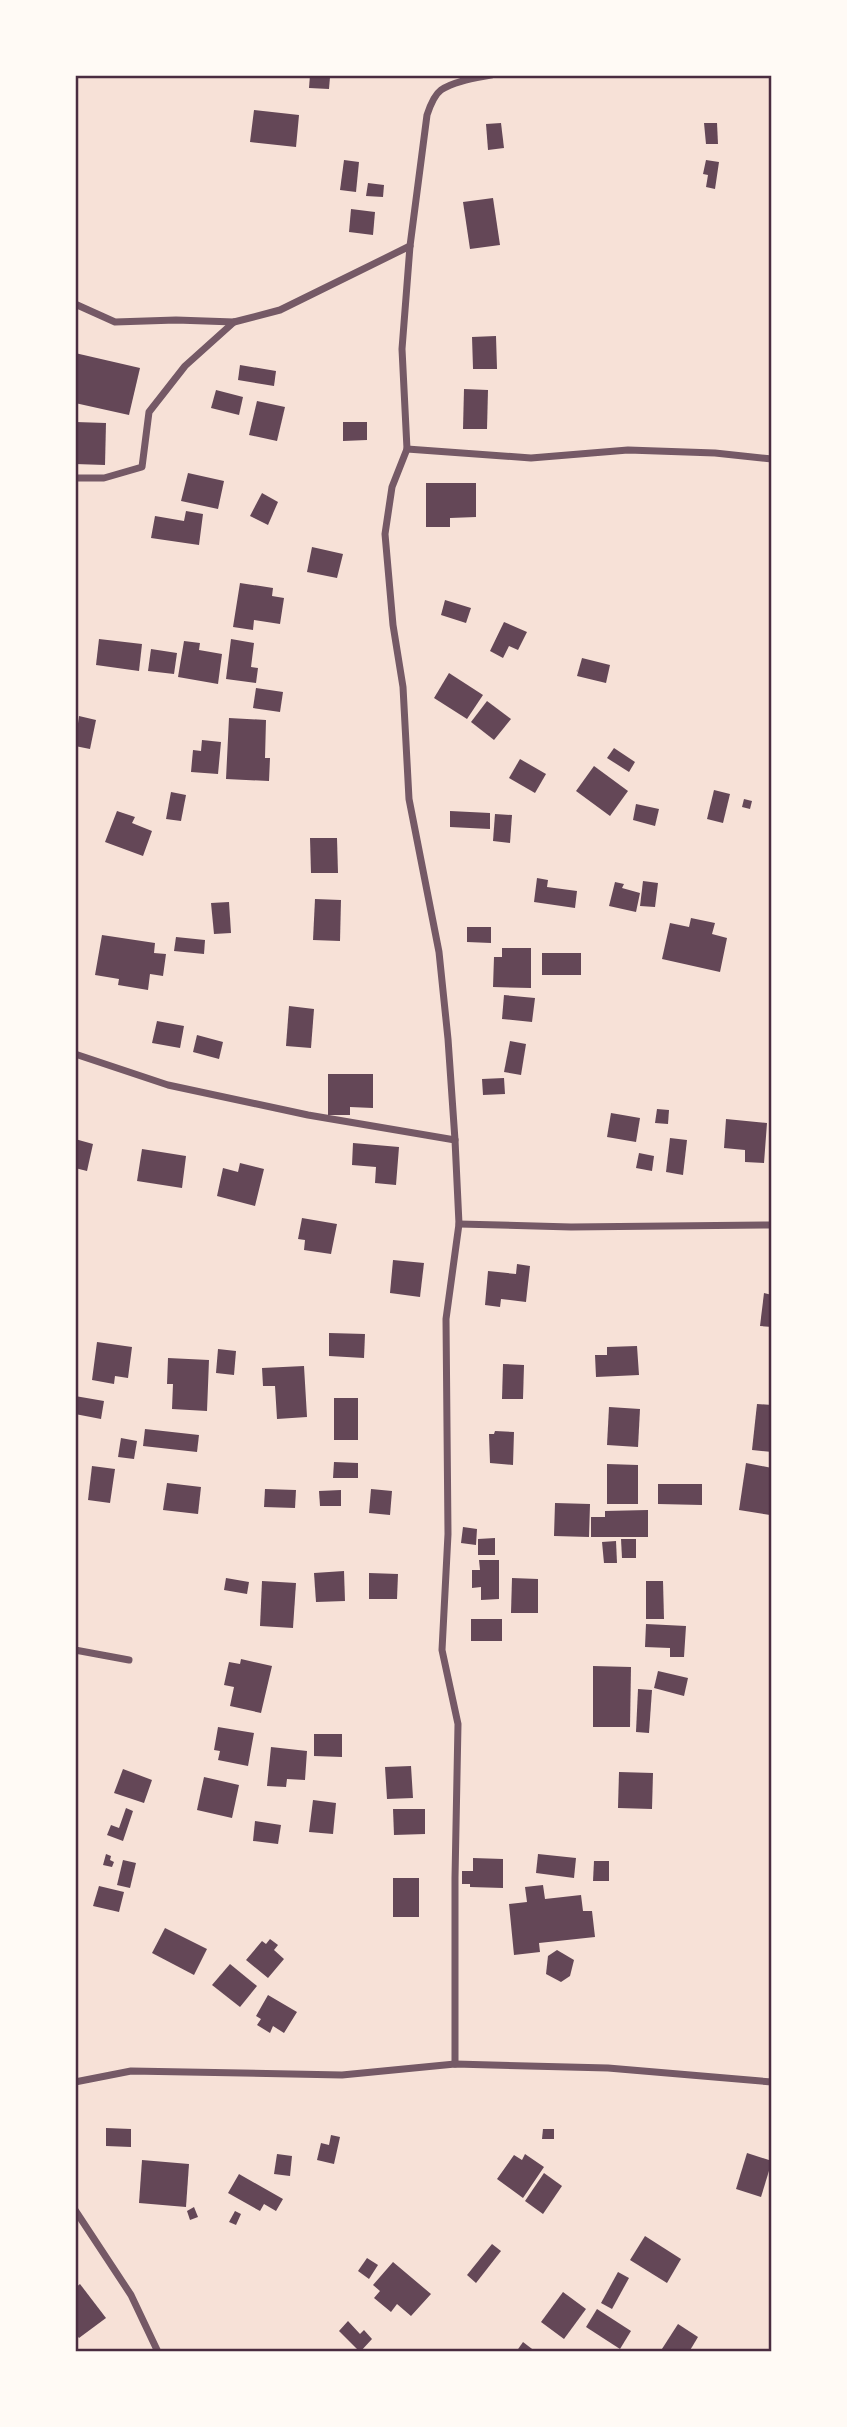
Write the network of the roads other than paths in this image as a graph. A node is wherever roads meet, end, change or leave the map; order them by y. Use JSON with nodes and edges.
{"nodes":[{"id":1,"x":491,"y":75,"type":"edge"},
{"id":2,"x":410,"y":246,"type":"junction"},
{"id":3,"x":75,"y":304,"type":"edge"},
{"id":4,"x":234,"y":322,"type":"junction"},
{"id":5,"x":407,"y":449,"type":"junction"},
{"id":6,"x":772,"y":459,"type":"edge"},
{"id":7,"x":75,"y":478,"type":"edge"},
{"id":8,"x":75,"y":1054,"type":"edge"},
{"id":9,"x":455,"y":1140,"type":"junction"},
{"id":10,"x":459,"y":1224,"type":"junction"},
{"id":11,"x":772,"y":1225,"type":"edge"},
{"id":12,"x":75,"y":1650,"type":"edge"},
{"id":13,"x":128,"y":1660,"type":"dead end"},
{"id":14,"x":455,"y":2064,"type":"junction"},
{"id":15,"x":75,"y":2082,"type":"edge"},
{"id":16,"x":772,"y":2082,"type":"edge"},
{"id":17,"x":75,"y":2210,"type":"edge"},
{"id":18,"x":158,"y":2352,"type":"edge"}],
"edges":[{"from":1,"to":2,"type":"street"},
{"from":2,"to":4,"type":"street"},
{"from":2,"to":5,"type":"street"},
{"from":3,"to":4,"type":"street"},
{"from":4,"to":7,"type":"street"},
{"from":5,"to":6,"type":"street"},
{"from":5,"to":9,"type":"street"},
{"from":8,"to":9,"type":"street"},
{"from":9,"to":10,"type":"street"},
{"from":10,"to":11,"type":"street"},
{"from":10,"to":14,"type":"street"},
{"from":12,"to":13,"type":"street"},
{"from":14,"to":15,"type":"street"},
{"from":14,"to":16,"type":"street"},
{"from":17,"to":18,"type":"street"}]}
